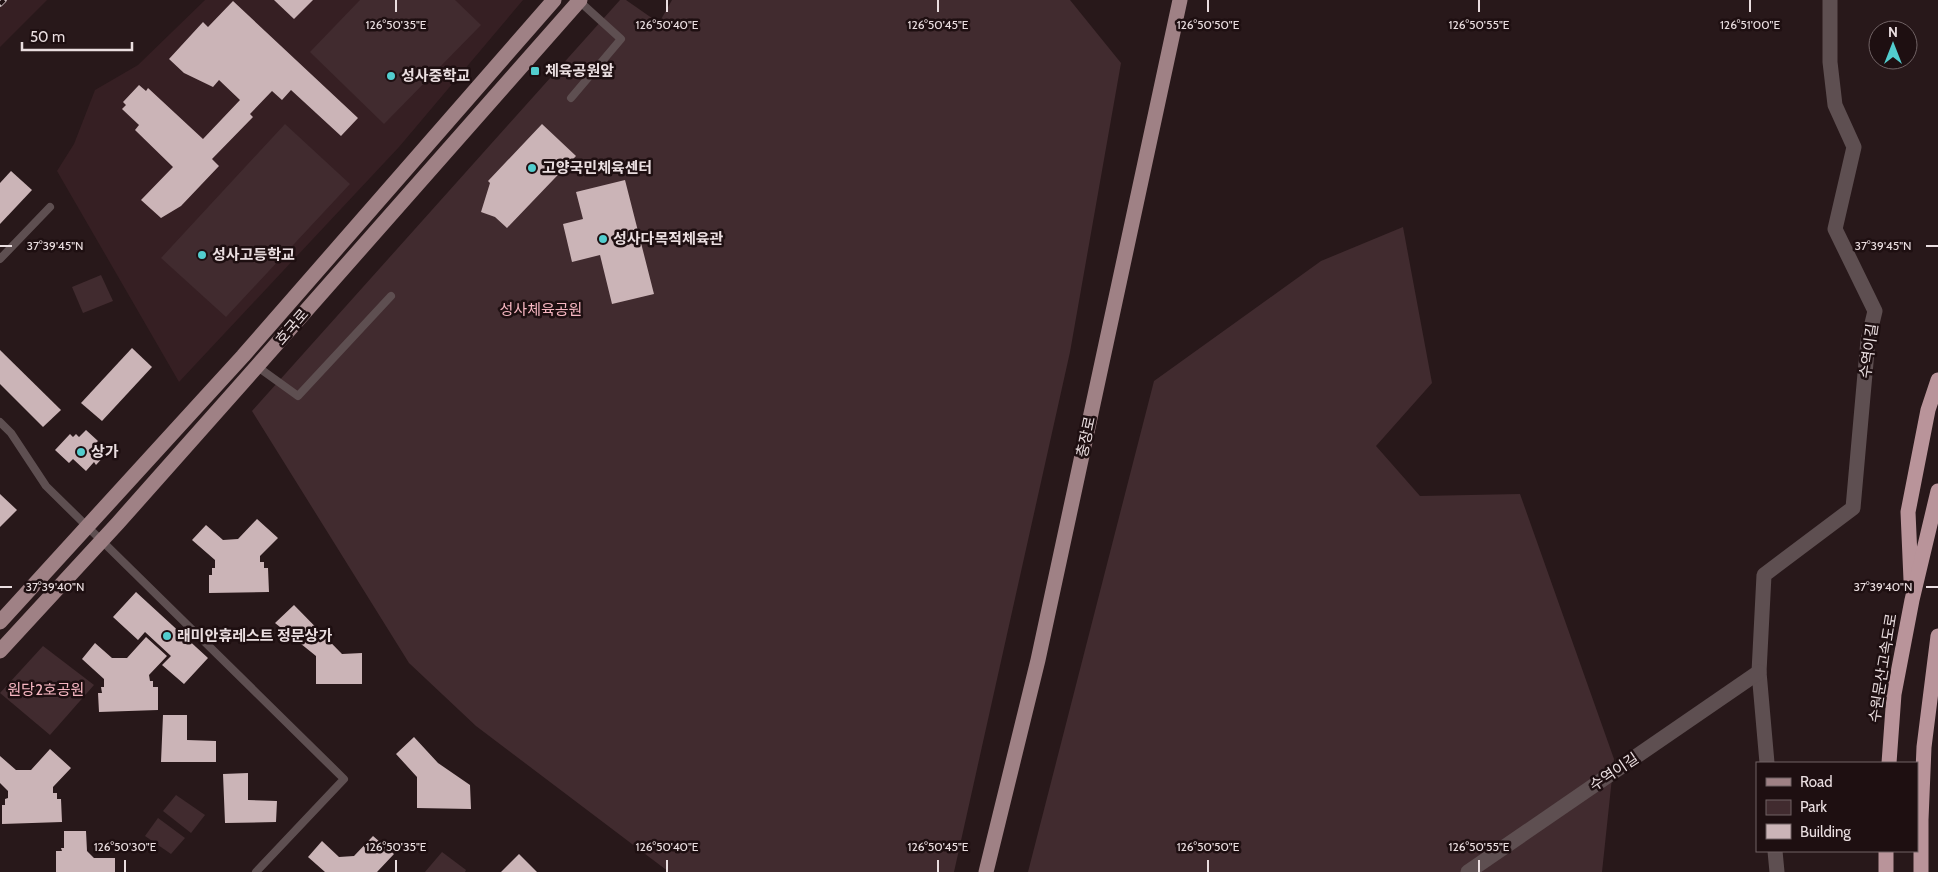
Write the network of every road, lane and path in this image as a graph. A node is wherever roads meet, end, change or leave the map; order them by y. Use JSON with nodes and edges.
{"nodes":[{"id":1,"x":554,"y":0,"type":"edge"},
{"id":2,"x":579,"y":0,"type":"edge"},
{"id":3,"x":1180,"y":0,"type":"edge"},
{"id":4,"x":1830,"y":0,"type":"edge"},
{"id":5,"x":570,"y":98,"type":"dead end"},
{"id":6,"x":50,"y":207,"type":"dead end"},
{"id":7,"x":0,"y":259,"type":"edge"},
{"id":8,"x":391,"y":296,"type":"dead end"},
{"id":9,"x":243,"y":356,"type":"junction"},
{"id":10,"x":257,"y":366,"type":"junction"},
{"id":11,"x":1938,"y":380,"type":"edge"},
{"id":12,"x":0,"y":422,"type":"edge"},
{"id":13,"x":1938,"y":491,"type":"edge"},
{"id":14,"x":87,"y":528,"type":"junction"},
{"id":15,"x":101,"y":541,"type":"junction"},
{"id":16,"x":1912,"y":600,"type":"junction"},
{"id":17,"x":0,"y":622,"type":"edge"},
{"id":18,"x":1938,"y":636,"type":"edge"},
{"id":19,"x":0,"y":651,"type":"edge"},
{"id":20,"x":1936,"y":653,"type":"edge"},
{"id":21,"x":1759,"y":672,"type":"junction"},
{"id":22,"x":1767,"y":762,"type":"edge"},
{"id":23,"x":1889,"y":762,"type":"edge"},
{"id":24,"x":1775,"y":852,"type":"edge"},
{"id":25,"x":1886,"y":852,"type":"edge"},
{"id":26,"x":256,"y":872,"type":"edge"},
{"id":27,"x":986,"y":872,"type":"edge"},
{"id":28,"x":1468,"y":872,"type":"edge"},
{"id":29,"x":1777,"y":872,"type":"edge"},
{"id":30,"x":1886,"y":872,"type":"edge"},
{"id":31,"x":1921,"y":872,"type":"edge"}],
"edges":[{"from":1,"to":9,"type":"main road","name":"호국로"},
{"from":2,"to":5,"type":"lane"},
{"from":2,"to":10,"type":"main road","name":"호국로"},
{"from":3,"to":27,"type":"main road","name":"충장로"},
{"from":4,"to":21,"type":"street","name":"수역이길"},
{"from":6,"to":7,"type":"lane"},
{"from":8,"to":10,"type":"lane"},
{"from":9,"to":10,"type":"lane"},
{"from":9,"to":14,"type":"main road","name":"호국로"},
{"from":10,"to":15,"type":"main road","name":"호국로"},
{"from":11,"to":16,"type":"highway"},
{"from":12,"to":14,"type":"lane"},
{"from":13,"to":16,"type":"highway","name":"수원문산고속도로"},
{"from":14,"to":15,"type":"lane"},
{"from":14,"to":17,"type":"main road","name":"호국로"},
{"from":15,"to":19,"type":"main road","name":"호국로"},
{"from":15,"to":26,"type":"lane"},
{"from":16,"to":23,"type":"highway","name":"수원문산고속도로"},
{"from":18,"to":20,"type":"highway"},
{"from":20,"to":31,"type":"highway"},
{"from":21,"to":22,"type":"street","name":"수역이길"},
{"from":21,"to":28,"type":"street","name":"수역이길"},
{"from":24,"to":29,"type":"street"},
{"from":25,"to":30,"type":"highway"}]}
